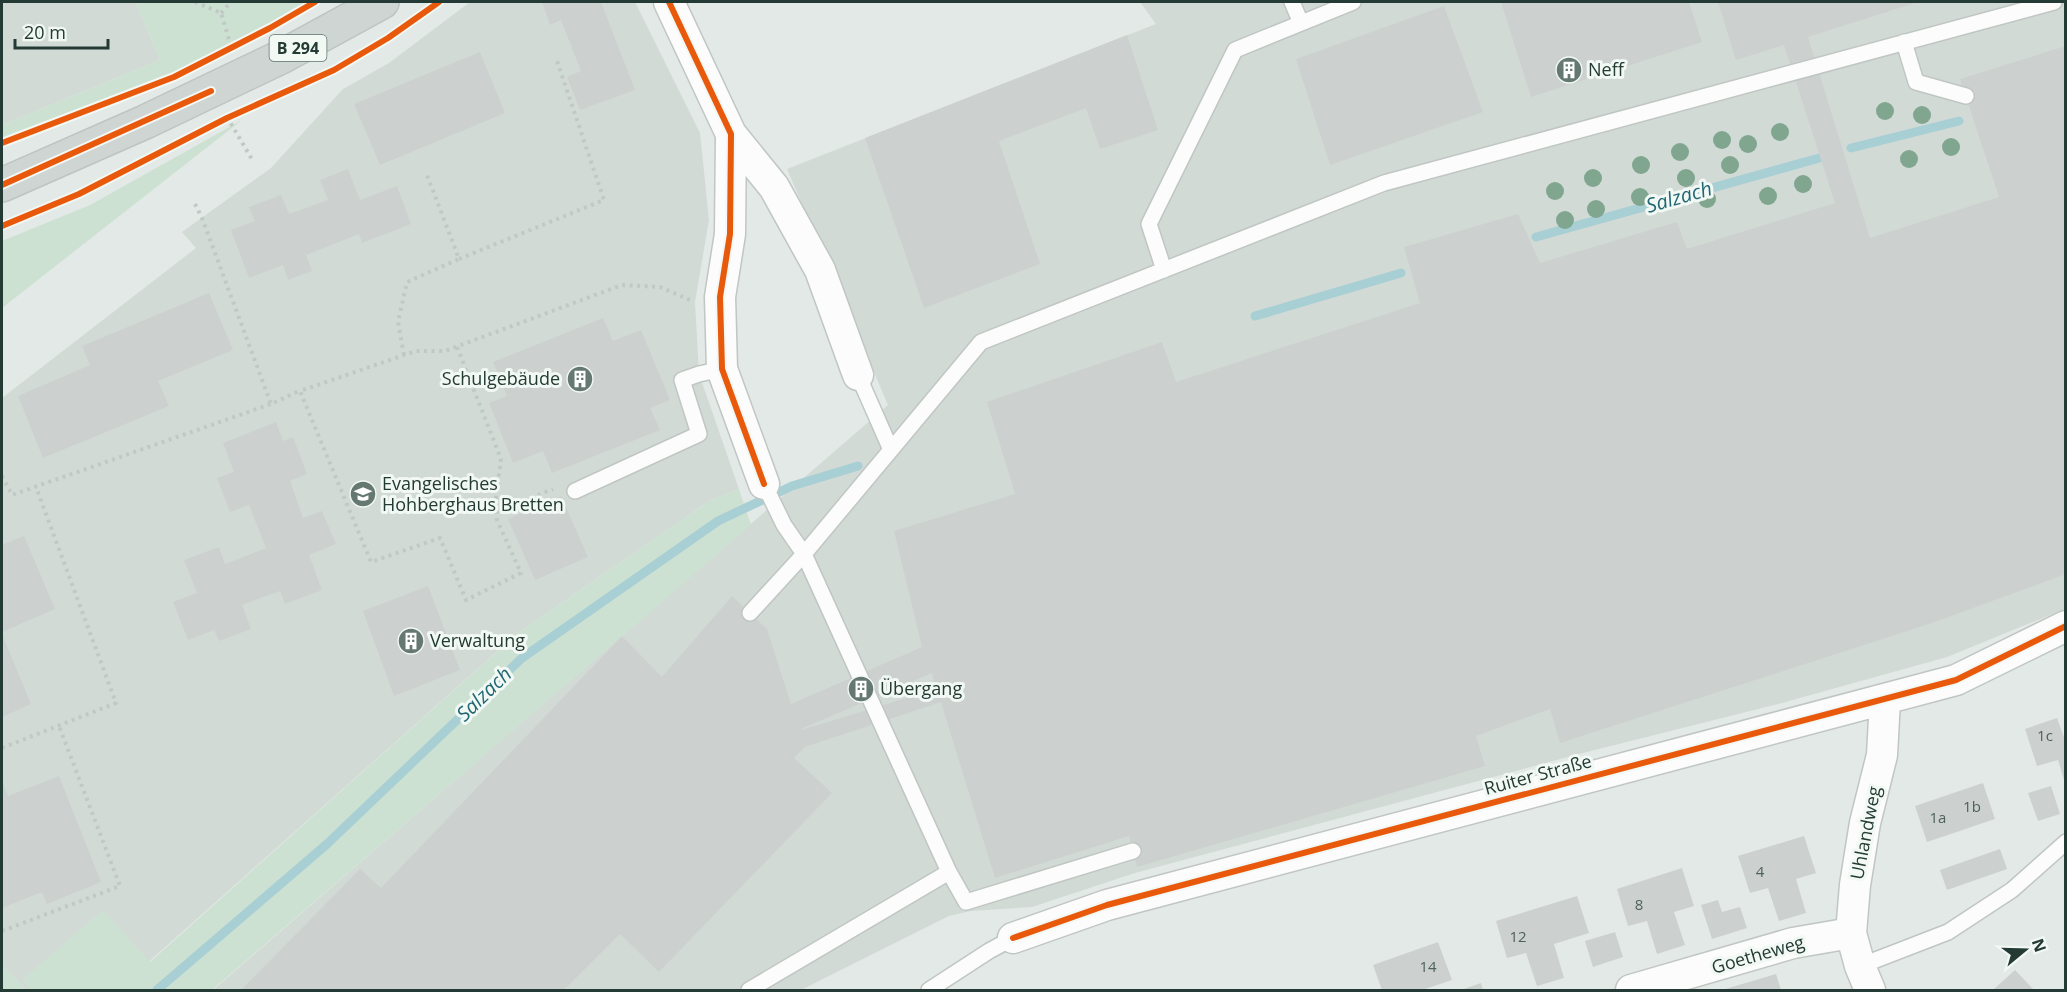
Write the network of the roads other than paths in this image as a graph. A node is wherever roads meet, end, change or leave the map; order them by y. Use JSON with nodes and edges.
{"nodes":[{"id":1,"x":382,"y":2,"type":"edge"},
{"id":2,"x":669,"y":2,"type":"edge"},
{"id":3,"x":1292,"y":2,"type":"edge"},
{"id":4,"x":1353,"y":2,"type":"edge"},
{"id":5,"x":2054,"y":2,"type":"edge"},
{"id":6,"x":1301,"y":23,"type":"junction"},
{"id":7,"x":1904,"y":42,"type":"junction"},
{"id":8,"x":1966,"y":96,"type":"dead end"},
{"id":9,"x":731,"y":134,"type":"junction"},
{"id":10,"x":2,"y":185,"type":"edge"},
{"id":11,"x":1164,"y":270,"type":"junction"},
{"id":12,"x":722,"y":369,"type":"junction"},
{"id":13,"x":858,"y":375,"type":"joint"},
{"id":14,"x":891,"y":450,"type":"junction"},
{"id":15,"x":764,"y":484,"type":"joint"},
{"id":16,"x":576,"y":491,"type":"road end"},
{"id":17,"x":804,"y":554,"type":"junction"},
{"id":18,"x":750,"y":613,"type":"dead end"},
{"id":19,"x":2066,"y":626,"type":"edge"},
{"id":20,"x":1885,"y":700,"type":"junction"},
{"id":21,"x":2066,"y":842,"type":"edge"},
{"id":22,"x":1133,"y":851,"type":"dead end"},
{"id":23,"x":949,"y":872,"type":"junction"},
{"id":24,"x":1851,"y":933,"type":"junction"},
{"id":25,"x":1013,"y":938,"type":"joint"},
{"id":26,"x":1865,"y":978,"type":"edge"},
{"id":27,"x":749,"y":990,"type":"edge"},
{"id":28,"x":929,"y":990,"type":"edge"},
{"id":29,"x":1631,"y":990,"type":"edge"}],
"edges":[{"from":1,"to":10,"type":"main road","number":"B 294"},
{"from":2,"to":9,"type":"street"},
{"from":3,"to":6,"type":"lane"},
{"from":4,"to":6,"type":"lane"},
{"from":5,"to":7,"type":"lane"},
{"from":6,"to":11,"type":"lane"},
{"from":7,"to":8,"type":"lane"},
{"from":7,"to":11,"type":"lane"},
{"from":9,"to":12,"type":"street"},
{"from":9,"to":13,"type":"street"},
{"from":11,"to":14,"type":"lane"},
{"from":12,"to":15,"type":"street"},
{"from":12,"to":16,"type":"lane"},
{"from":13,"to":14,"type":"lane"},
{"from":14,"to":17,"type":"lane"},
{"from":15,"to":17,"type":"lane"},
{"from":17,"to":18,"type":"lane"},
{"from":17,"to":23,"type":"lane"},
{"from":19,"to":20,"type":"street","name":"Ruiter Straße"},
{"from":20,"to":24,"type":"street","name":"Uhlandweg"},
{"from":20,"to":25,"type":"street","name":"Ruiter Straße"},
{"from":21,"to":26,"type":"lane","name":"Uhlandweg"},
{"from":22,"to":23,"type":"lane"},
{"from":23,"to":27,"type":"lane"},
{"from":24,"to":26,"type":"street","name":"Uhlandweg"},
{"from":24,"to":29,"type":"street","name":"Goetheweg"},
{"from":25,"to":28,"type":"lane","name":"Ruiter Straße"}]}
